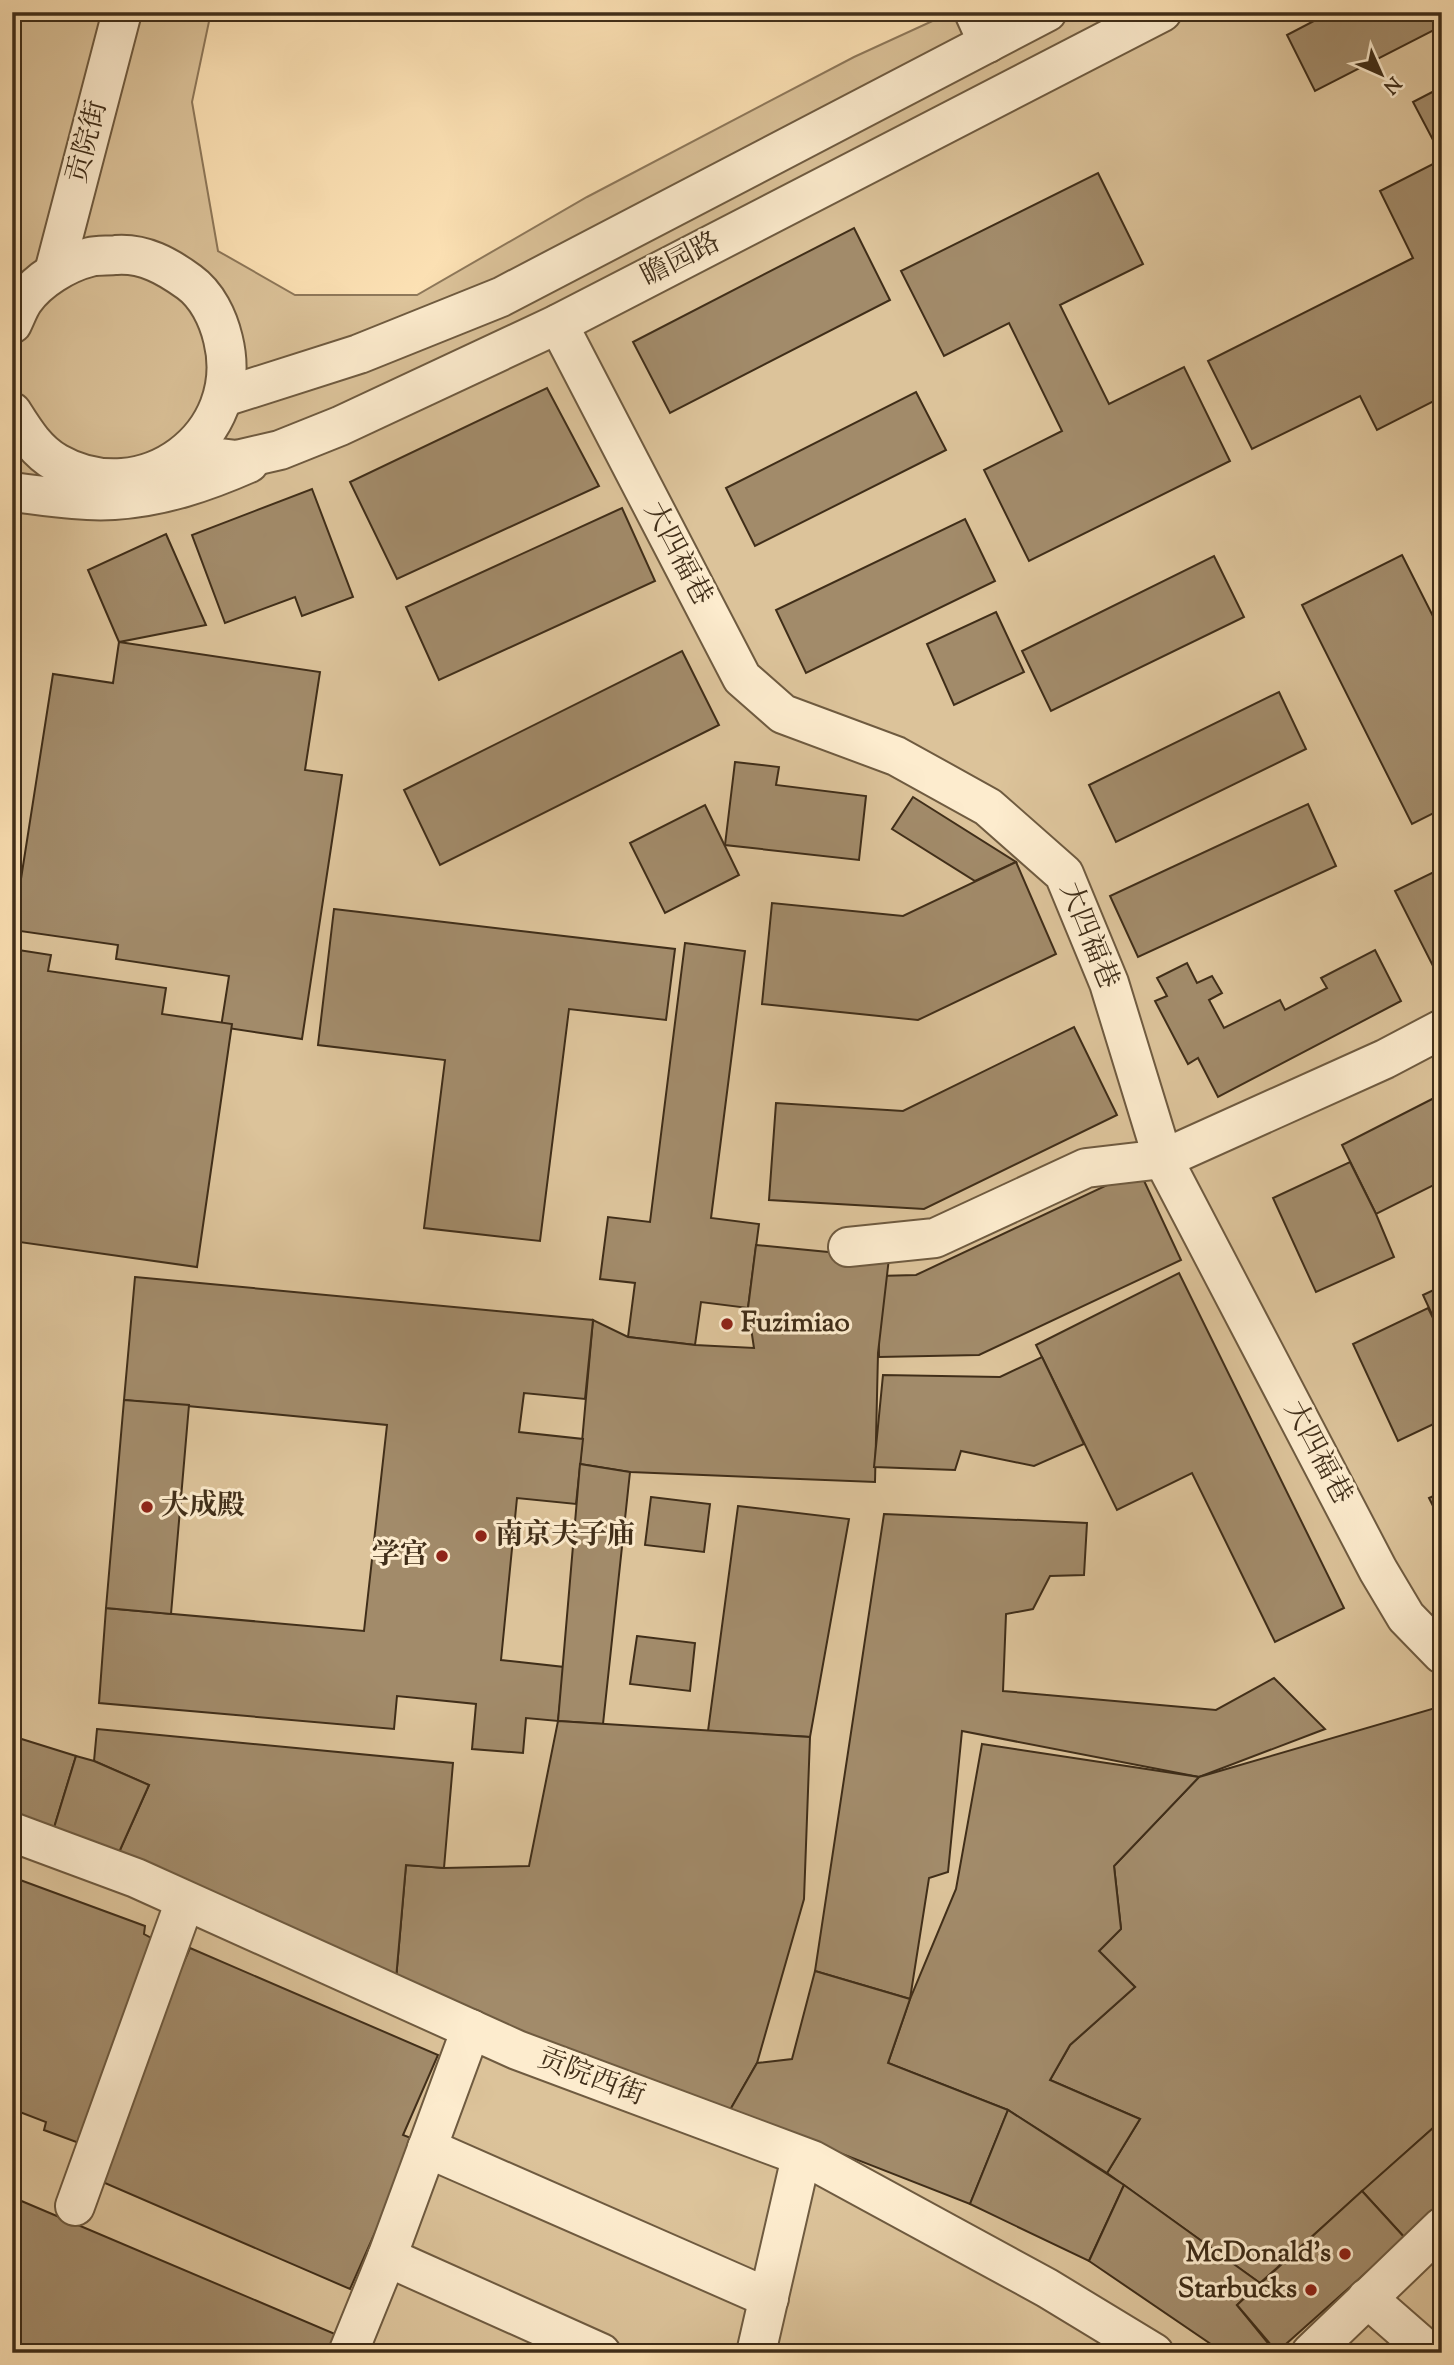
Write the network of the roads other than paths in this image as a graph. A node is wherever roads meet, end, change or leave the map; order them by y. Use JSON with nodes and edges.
{"nodes":[{"id":1,"x":122,"y":12,"type":"edge"},
{"id":2,"x":1047,"y":12,"type":"edge"},
{"id":3,"x":1162,"y":12,"type":"edge"},
{"id":4,"x":981,"y":28,"type":"edge"},
{"id":5,"x":54,"y":272,"type":"junction"},
{"id":6,"x":12,"y":324,"type":"edge"},
{"id":7,"x":558,"y":324,"type":"junction"},
{"id":8,"x":224,"y":397,"type":"junction"},
{"id":9,"x":12,"y":412,"type":"edge"},
{"id":10,"x":279,"y":450,"type":"junction"},
{"id":11,"x":186,"y":454,"type":"junction"},
{"id":12,"x":12,"y":492,"type":"edge"},
{"id":13,"x":1442,"y":1029,"type":"edge"},
{"id":14,"x":1163,"y":1159,"type":"junction"},
{"id":15,"x":848,"y":1247,"type":"dead end"},
{"id":16,"x":1442,"y":1654,"type":"edge"},
{"id":17,"x":12,"y":1832,"type":"edge"},
{"id":18,"x":185,"y":1900,"type":"junction"},
{"id":19,"x":471,"y":2029,"type":"junction"},
{"id":20,"x":427,"y":2148,"type":"junction"},
{"id":21,"x":801,"y":2157,"type":"junction"},
{"id":22,"x":75,"y":2206,"type":"dead end"},
{"id":23,"x":1442,"y":2227,"type":"edge"},
{"id":24,"x":387,"y":2257,"type":"junction"},
{"id":25,"x":769,"y":2298,"type":"junction"},
{"id":26,"x":1367,"y":2298,"type":"junction"},
{"id":27,"x":348,"y":2353,"type":"edge"},
{"id":28,"x":601,"y":2353,"type":"edge"},
{"id":29,"x":756,"y":2353,"type":"edge"},
{"id":30,"x":1154,"y":2353,"type":"edge"},
{"id":31,"x":1311,"y":2353,"type":"edge"},
{"id":32,"x":1430,"y":2353,"type":"edge"}],
"edges":[{"from":1,"to":5,"type":"street","name":"贡院街"},
{"from":2,"to":4,"type":"street","name":"瞻园路"},
{"from":3,"to":7,"type":"street","name":"瞻园路"},
{"from":4,"to":8,"type":"street","name":"瞻园路"},
{"from":5,"to":6,"type":"street"},
{"from":5,"to":8,"type":"street"},
{"from":7,"to":10,"type":"street","name":"瞻园路"},
{"from":7,"to":14,"type":"street","name":"大四福巷"},
{"from":8,"to":11,"type":"street"},
{"from":9,"to":11,"type":"street"},
{"from":10,"to":11,"type":"street","name":"瞻园路"},
{"from":10,"to":12,"type":"street"},
{"from":13,"to":14,"type":"street"},
{"from":14,"to":15,"type":"street"},
{"from":14,"to":16,"type":"street","name":"大四福巷"},
{"from":17,"to":18,"type":"street","name":"贡院西街"},
{"from":18,"to":19,"type":"street","name":"贡院西街"},
{"from":18,"to":22,"type":"street"},
{"from":19,"to":20,"type":"street"},
{"from":19,"to":21,"type":"street","name":"贡院西街"},
{"from":20,"to":24,"type":"street"},
{"from":20,"to":25,"type":"street"},
{"from":21,"to":25,"type":"street"},
{"from":21,"to":30,"type":"street","name":"贡院西街"},
{"from":23,"to":26,"type":"street"},
{"from":24,"to":27,"type":"street"},
{"from":24,"to":28,"type":"street"},
{"from":25,"to":29,"type":"street"},
{"from":26,"to":31,"type":"street"},
{"from":26,"to":32,"type":"street"}]}
